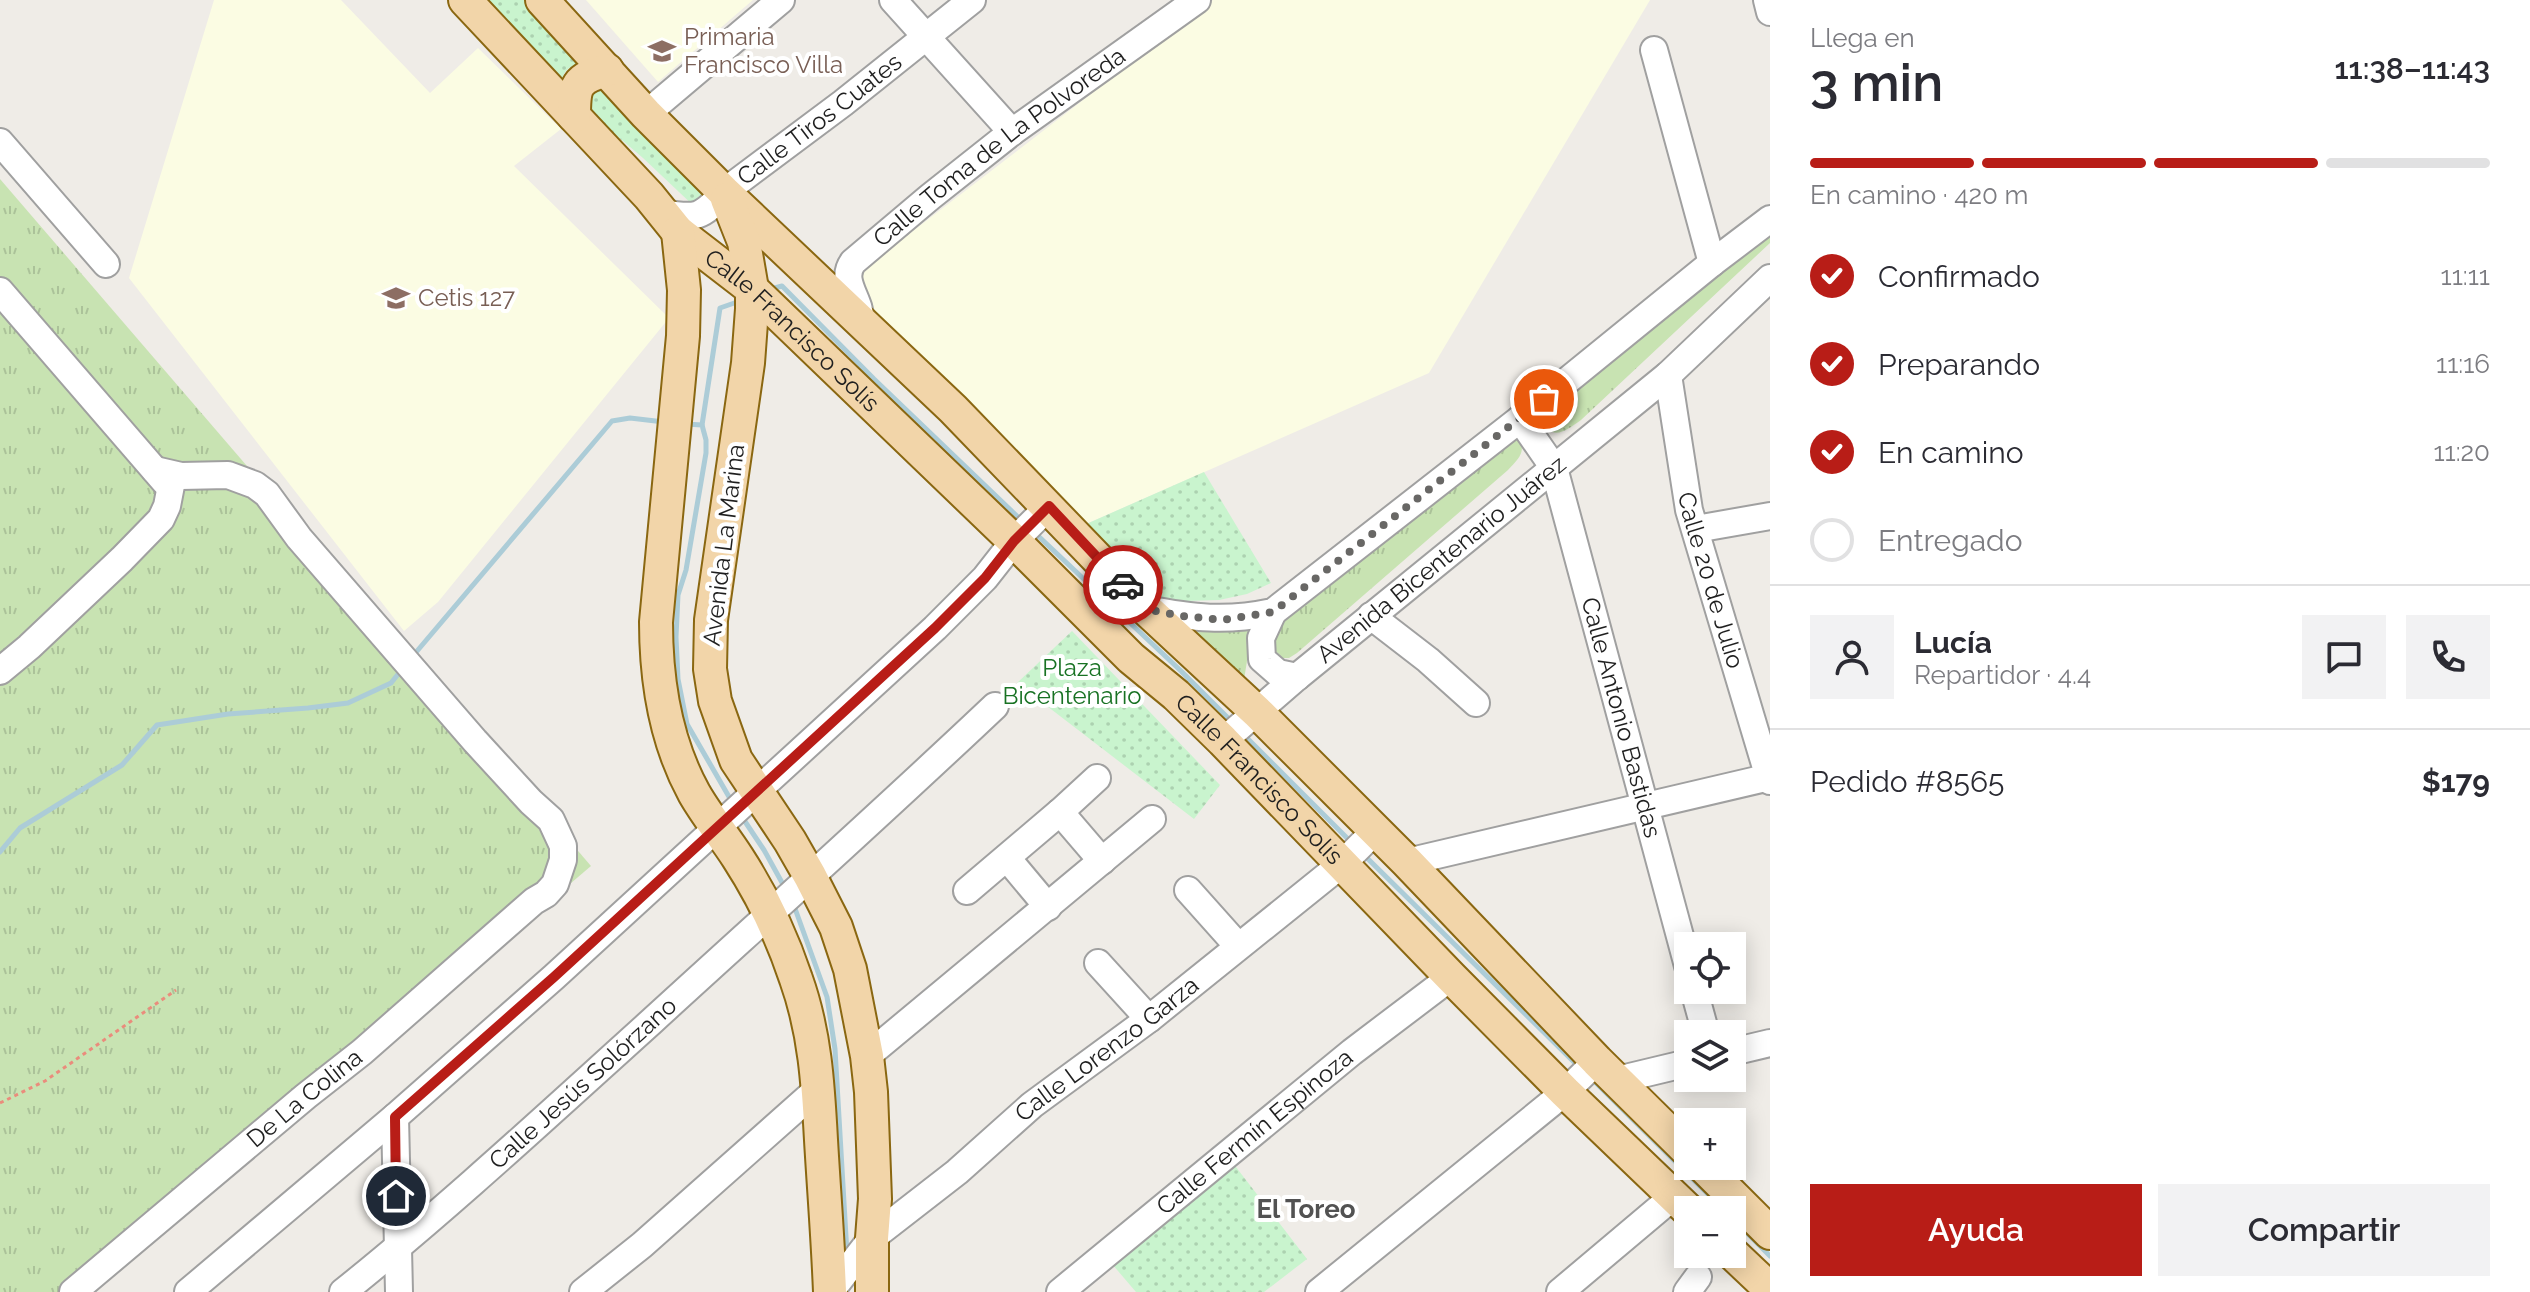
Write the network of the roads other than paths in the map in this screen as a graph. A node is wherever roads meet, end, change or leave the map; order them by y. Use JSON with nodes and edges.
{"nodes":[{"id":1,"x":465,"y":0,"type":"edge"},
{"id":2,"x":542,"y":0,"type":"edge"},
{"id":3,"x":781,"y":0,"type":"edge"},
{"id":4,"x":893,"y":0,"type":"edge"},
{"id":5,"x":972,"y":0,"type":"edge"},
{"id":6,"x":1196,"y":0,"type":"edge"},
{"id":7,"x":1767,"y":0,"type":"edge"},
{"id":8,"x":1770,"y":12,"type":"edge"},
{"id":9,"x":927,"y":37,"type":"junction"},
{"id":10,"x":1654,"y":50,"type":"dead end"},
{"id":11,"x":607,"y":70,"type":"junction"},
{"id":12,"x":646,"y":114,"type":"junction"},
{"id":13,"x":574,"y":116,"type":"junction"},
{"id":14,"x":1012,"y":132,"type":"junction"},
{"id":15,"x":0,"y":142,"type":"edge"},
{"id":16,"x":724,"y":192,"type":"junction"},
{"id":17,"x":1770,"y":219,"type":"edge"},
{"id":18,"x":670,"y":222,"type":"junction"},
{"id":19,"x":1712,"y":263,"type":"junction"},
{"id":20,"x":106,"y":264,"type":"dead end"},
{"id":21,"x":1770,"y":278,"type":"edge"},
{"id":22,"x":0,"y":291,"type":"edge"},
{"id":23,"x":757,"y":294,"type":"junction"},
{"id":24,"x":852,"y":311,"type":"junction"},
{"id":25,"x":1668,"y":375,"type":"junction"},
{"id":26,"x":1520,"y":419,"type":"junction"},
{"id":27,"x":1554,"y":468,"type":"junction"},
{"id":28,"x":166,"y":477,"type":"junction"},
{"id":29,"x":1049,"y":506,"type":"junction"},
{"id":30,"x":1770,"y":516,"type":"edge"},
{"id":31,"x":1696,"y":529,"type":"junction"},
{"id":32,"x":1014,"y":541,"type":"junction"},
{"id":33,"x":1146,"y":609,"type":"junction"},
{"id":34,"x":1273,"y":612,"type":"junction"},
{"id":35,"x":1371,"y":616,"type":"junction"},
{"id":36,"x":0,"y":671,"type":"edge"},
{"id":37,"x":1297,"y":677,"type":"junction"},
{"id":38,"x":1476,"y":703,"type":"dead end"},
{"id":39,"x":995,"y":706,"type":"dead end"},
{"id":40,"x":1257,"y":712,"type":"junction"},
{"id":41,"x":1223,"y":741,"type":"junction"},
{"id":42,"x":1097,"y":778,"type":"dead end"},
{"id":43,"x":1770,"y":778,"type":"edge"},
{"id":44,"x":756,"y":790,"type":"junction"},
{"id":45,"x":1645,"y":806,"type":"junction"},
{"id":46,"x":1060,"y":812,"type":"junction"},
{"id":47,"x":1152,"y":819,"type":"dead end"},
{"id":48,"x":717,"y":827,"type":"junction"},
{"id":49,"x":1375,"y":831,"type":"junction"},
{"id":50,"x":1007,"y":858,"type":"junction"},
{"id":51,"x":1102,"y":861,"type":"junction"},
{"id":52,"x":1407,"y":862,"type":"junction"},
{"id":53,"x":1343,"y":863,"type":"junction"},
{"id":54,"x":810,"y":876,"type":"junction"},
{"id":55,"x":1188,"y":890,"type":"dead end"},
{"id":56,"x":967,"y":891,"type":"dead end"},
{"id":57,"x":1048,"y":907,"type":"junction"},
{"id":58,"x":769,"y":915,"type":"junction"},
{"id":59,"x":1679,"y":932,"type":"edge"},
{"id":60,"x":1238,"y":946,"type":"junction"},
{"id":61,"x":1098,"y":963,"type":"dead end"},
{"id":62,"x":1451,"y":977,"type":"junction"},
{"id":63,"x":1149,"y":1019,"type":"junction"},
{"id":64,"x":1770,"y":1043,"type":"edge"},
{"id":65,"x":1746,"y":1049,"type":"edge"},
{"id":66,"x":867,"y":1056,"type":"junction"},
{"id":67,"x":1674,"y":1064,"type":"edge"},
{"id":68,"x":1607,"y":1071,"type":"junction"},
{"id":69,"x":819,"y":1088,"type":"junction"},
{"id":70,"x":1565,"y":1092,"type":"junction"},
{"id":71,"x":395,"y":1117,"type":"junction"},
{"id":72,"x":1674,"y":1137,"type":"edge"},
{"id":73,"x":1717,"y":1180,"type":"edge"},
{"id":74,"x":1674,"y":1196,"type":"edge"},
{"id":75,"x":1674,"y":1208,"type":"edge"},
{"id":76,"x":1770,"y":1233,"type":"edge"},
{"id":77,"x":872,"y":1238,"type":"junction"},
{"id":78,"x":397,"y":1249,"type":"junction"},
{"id":79,"x":1746,"y":1266,"type":"edge"},
{"id":80,"x":1770,"y":1289,"type":"edge"},
{"id":81,"x":73,"y":1292,"type":"edge"},
{"id":82,"x":188,"y":1292,"type":"edge"},
{"id":83,"x":343,"y":1292,"type":"edge"},
{"id":84,"x":399,"y":1292,"type":"edge"},
{"id":85,"x":583,"y":1292,"type":"edge"},
{"id":86,"x":830,"y":1292,"type":"edge"},
{"id":87,"x":872,"y":1292,"type":"edge"},
{"id":88,"x":1060,"y":1292,"type":"edge"},
{"id":89,"x":1319,"y":1292,"type":"edge"},
{"id":90,"x":1560,"y":1292,"type":"edge"}],
"edges":[{"from":1,"to":13,"type":"main road","name":"Calle Francisco Solís"},
{"from":2,"to":11,"type":"main road","name":"Calle Francisco Solís"},
{"from":3,"to":12,"type":"street"},
{"from":4,"to":9,"type":"street"},
{"from":5,"to":9,"type":"street","name":"Calle Tiros Cuates"},
{"from":6,"to":14,"type":"street","name":"Calle Toma de La Polvoreda"},
{"from":7,"to":8,"type":"street"},
{"from":9,"to":14,"type":"street"},
{"from":9,"to":16,"type":"street","name":"Calle Tiros Cuates"},
{"from":10,"to":19,"type":"street"},
{"from":11,"to":12,"type":"main road","name":"Calle Francisco Solís"},
{"from":11,"to":13,"type":"main road"},
{"from":12,"to":16,"type":"main road","name":"Calle Francisco Solís"},
{"from":13,"to":18,"type":"main road","name":"Calle Francisco Solís"},
{"from":14,"to":24,"type":"street","name":"Calle Toma de La Polvoreda"},
{"from":15,"to":20,"type":"street"},
{"from":16,"to":18,"type":"street","name":"Calle Tiros Cuates"},
{"from":16,"to":23,"type":"main road","name":"Avenida La Marina"},
{"from":16,"to":24,"type":"main road","name":"Calle Francisco Solís"},
{"from":17,"to":19,"type":"street"},
{"from":18,"to":23,"type":"main road","name":"Calle Francisco Solís"},
{"from":18,"to":48,"type":"main road"},
{"from":19,"to":26,"type":"street"},
{"from":21,"to":25,"type":"street","name":"Avenida Bicentenario Juárez"},
{"from":22,"to":28,"type":"street"},
{"from":23,"to":32,"type":"main road","name":"Calle Francisco Solís"},
{"from":23,"to":44,"type":"main road","name":"Avenida La Marina"},
{"from":24,"to":29,"type":"main road","name":"Calle Francisco Solís"},
{"from":25,"to":27,"type":"street","name":"Avenida Bicentenario Juárez"},
{"from":25,"to":31,"type":"street","name":"Calle 20 de Julio"},
{"from":26,"to":27,"type":"street","name":"Calle Antonio Bastidas"},
{"from":26,"to":34,"type":"street"},
{"from":27,"to":35,"type":"street","name":"Avenida Bicentenario Juárez"},
{"from":27,"to":45,"type":"street","name":"Calle Antonio Bastidas"},
{"from":28,"to":36,"type":"street"},
{"from":28,"to":81,"type":"street","name":"De La Colina"},
{"from":29,"to":32,"type":"street"},
{"from":29,"to":33,"type":"main road","name":"Calle Francisco Solís"},
{"from":30,"to":31,"type":"street"},
{"from":31,"to":43,"type":"street","name":"Calle 20 de Julio"},
{"from":32,"to":41,"type":"main road","name":"Calle Francisco Solís"},
{"from":32,"to":44,"type":"street"},
{"from":33,"to":34,"type":"street"},
{"from":33,"to":40,"type":"main road","name":"Calle Francisco Solís"},
{"from":34,"to":37,"type":"street"},
{"from":35,"to":37,"type":"street","name":"Avenida Bicentenario Juárez"},
{"from":35,"to":38,"type":"street"},
{"from":37,"to":40,"type":"street","name":"Avenida Bicentenario Juárez"},
{"from":39,"to":54,"type":"street"},
{"from":40,"to":41,"type":"street","name":"Avenida Bicentenario Juárez"},
{"from":40,"to":49,"type":"main road","name":"Calle Francisco Solís"},
{"from":41,"to":53,"type":"main road","name":"Calle Francisco Solís"},
{"from":42,"to":46,"type":"street"},
{"from":43,"to":45,"type":"street"},
{"from":44,"to":48,"type":"street"},
{"from":44,"to":54,"type":"main road","name":"Avenida La Marina"},
{"from":45,"to":52,"type":"street"},
{"from":45,"to":59,"type":"street","name":"Calle Antonio Bastidas"},
{"from":46,"to":50,"type":"street"},
{"from":46,"to":51,"type":"street"},
{"from":47,"to":51,"type":"street"},
{"from":48,"to":58,"type":"main road"},
{"from":48,"to":71,"type":"street"},
{"from":49,"to":52,"type":"main road","name":"Calle Francisco Solís"},
{"from":49,"to":53,"type":"street","name":"Calle Lorenzo Garza"},
{"from":50,"to":56,"type":"street"},
{"from":50,"to":57,"type":"street"},
{"from":51,"to":57,"type":"street"},
{"from":52,"to":68,"type":"main road","name":"Calle Francisco Solís"},
{"from":53,"to":60,"type":"street","name":"Calle Lorenzo Garza"},
{"from":53,"to":62,"type":"main road","name":"Calle Francisco Solís"},
{"from":54,"to":58,"type":"street"},
{"from":54,"to":66,"type":"main road","name":"Avenida La Marina"},
{"from":55,"to":60,"type":"street"},
{"from":57,"to":66,"type":"street"},
{"from":58,"to":69,"type":"main road"},
{"from":58,"to":78,"type":"street","name":"Calle Jesús Solórzano"},
{"from":60,"to":63,"type":"street","name":"Calle Lorenzo Garza"},
{"from":61,"to":63,"type":"street"},
{"from":62,"to":70,"type":"main road","name":"Calle Francisco Solís"},
{"from":62,"to":88,"type":"street","name":"Calle Fermín Espinoza"},
{"from":63,"to":77,"type":"street","name":"Calle Lorenzo Garza"},
{"from":64,"to":65,"type":"street"},
{"from":66,"to":77,"type":"main road","name":"Avenida La Marina"},
{"from":67,"to":68,"type":"street"},
{"from":68,"to":70,"type":"street"},
{"from":68,"to":72,"type":"main road","name":"Calle Francisco Solís"},
{"from":69,"to":85,"type":"street"},
{"from":69,"to":86,"type":"main road"},
{"from":70,"to":74,"type":"main road","name":"Calle Francisco Solís"},
{"from":70,"to":89,"type":"street"},
{"from":71,"to":78,"type":"street"},
{"from":71,"to":82,"type":"street"},
{"from":73,"to":76,"type":"main road"},
{"from":75,"to":90,"type":"street"},
{"from":77,"to":86,"type":"street"},
{"from":77,"to":87,"type":"main road","name":"Avenida La Marina"},
{"from":78,"to":83,"type":"street","name":"Calle Jesús Solórzano"},
{"from":78,"to":84,"type":"street"},
{"from":79,"to":80,"type":"main road"}]}
